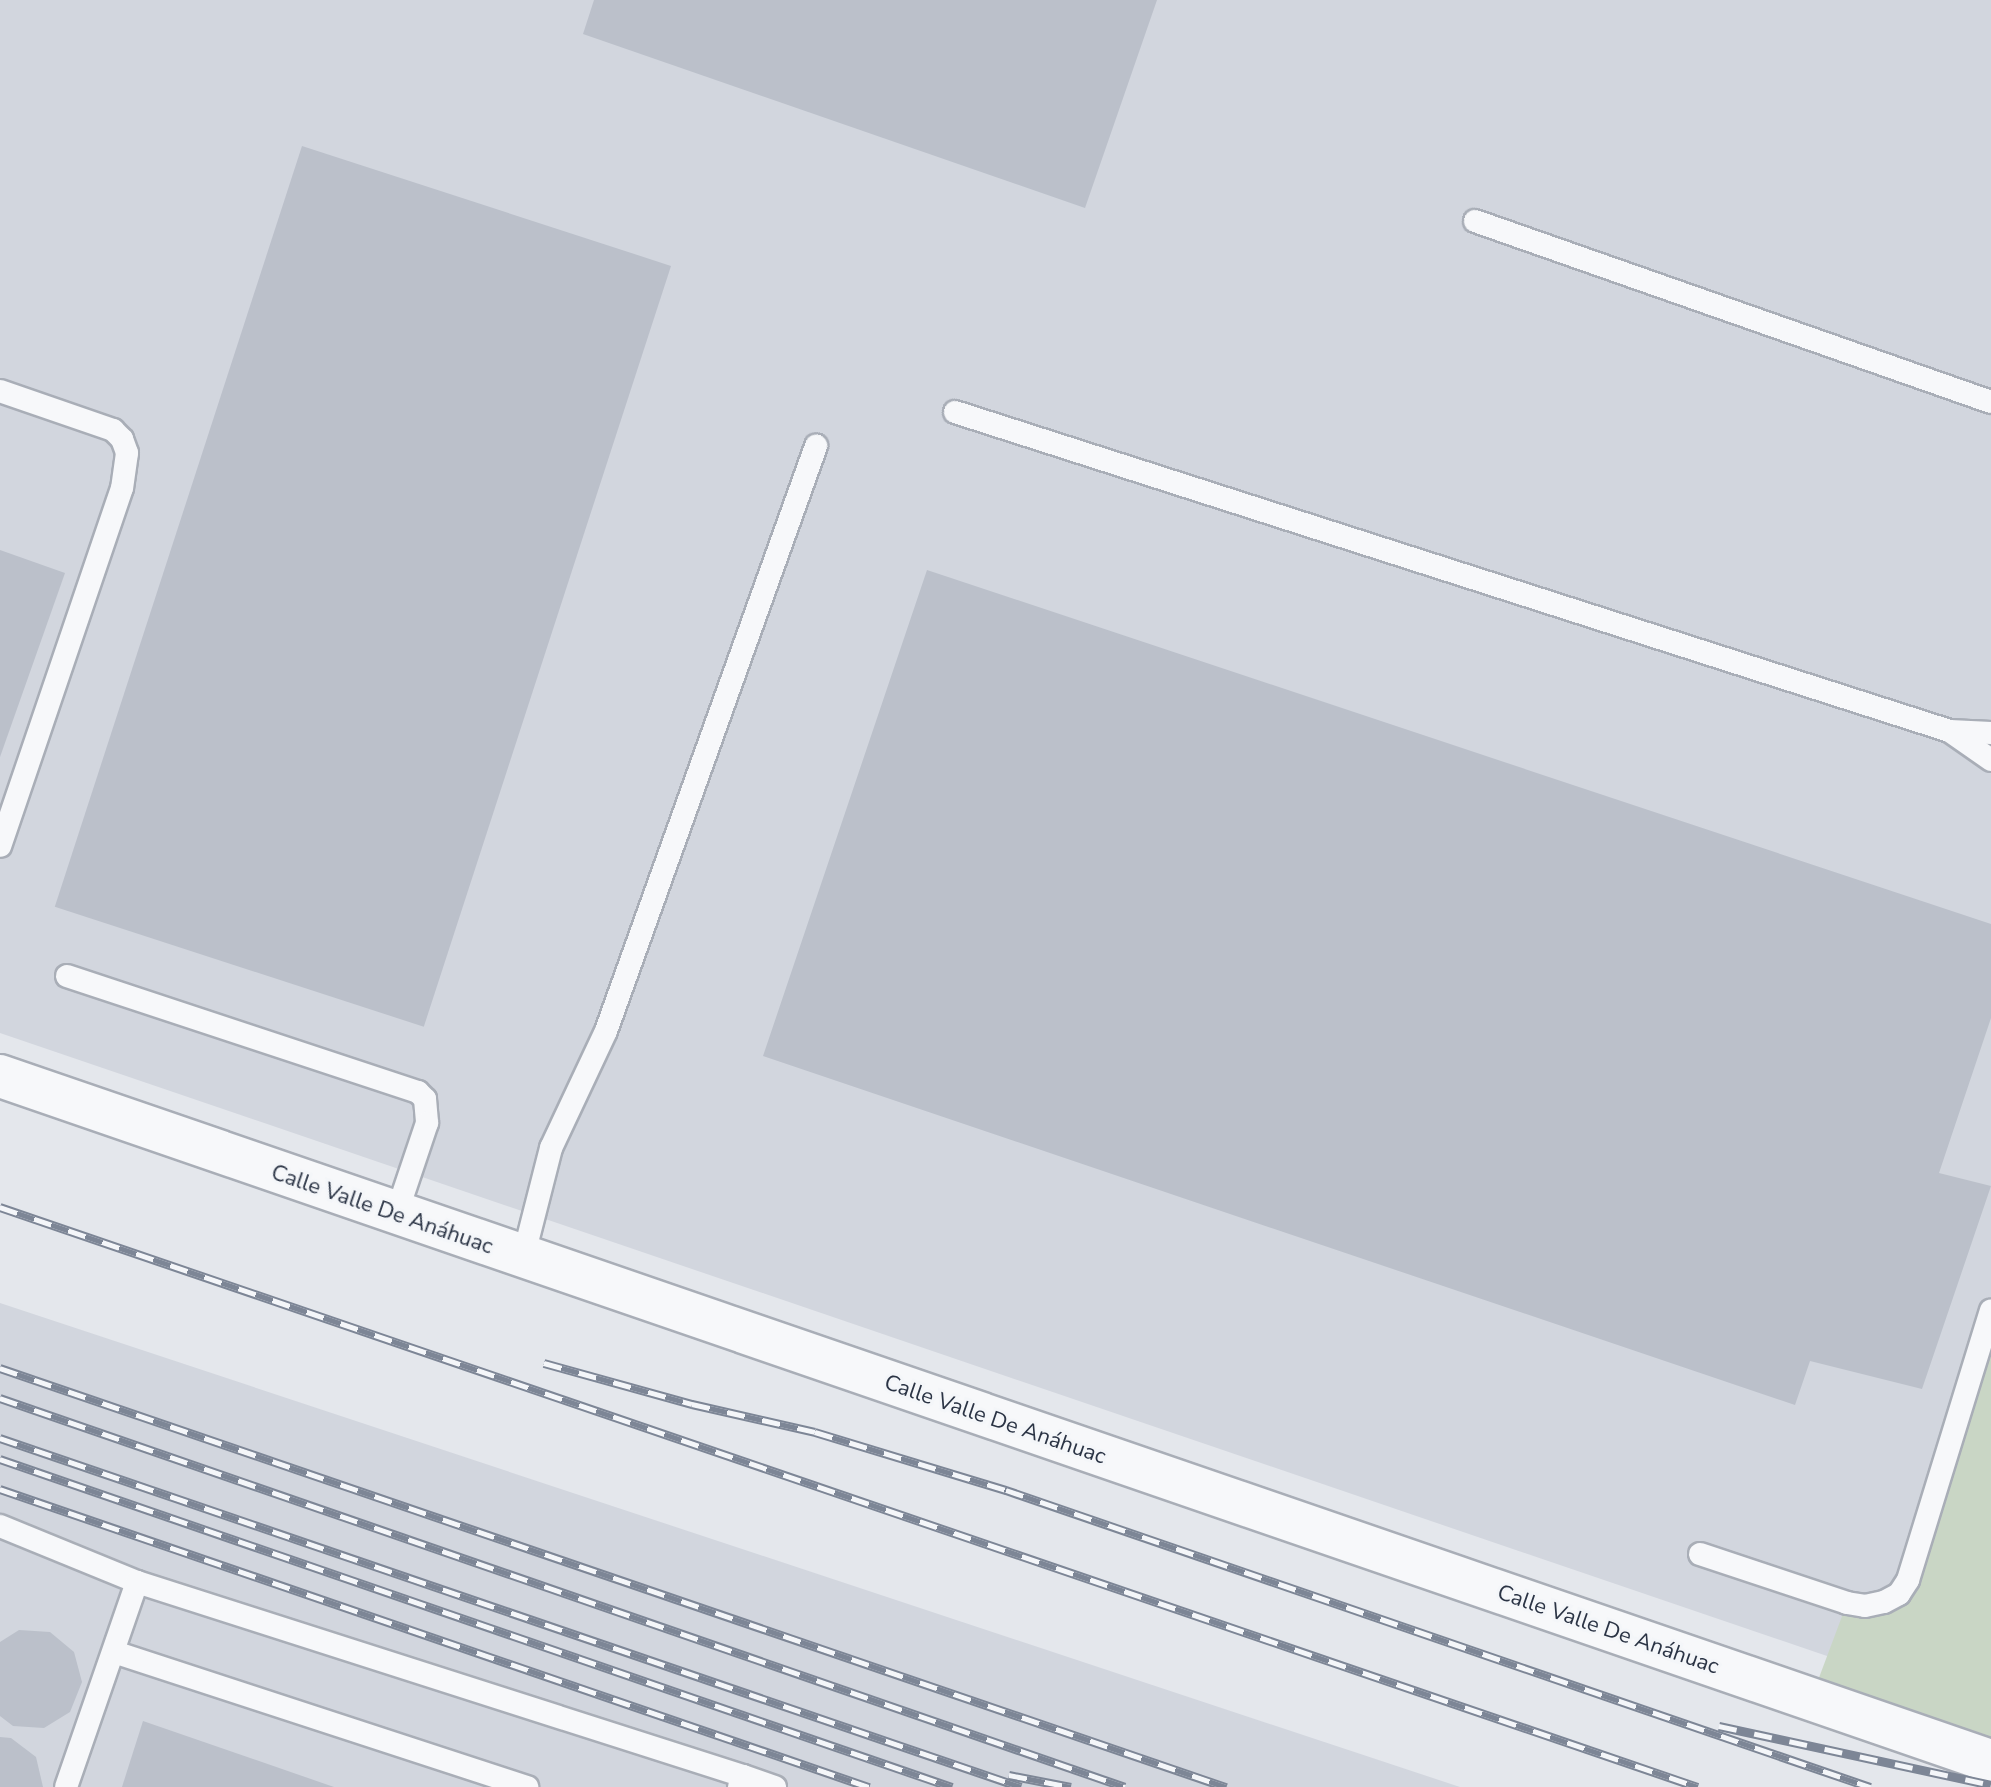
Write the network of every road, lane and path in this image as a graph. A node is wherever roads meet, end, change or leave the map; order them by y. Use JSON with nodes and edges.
{"nodes":[{"id":1,"x":1475,"y":221,"type":"dead end"},
{"id":2,"x":0,"y":391,"type":"edge"},
{"id":3,"x":1991,"y":402,"type":"edge"},
{"id":4,"x":955,"y":412,"type":"dead end"},
{"id":5,"x":816,"y":446,"type":"dead end"},
{"id":6,"x":1950,"y":731,"type":"junction"},
{"id":7,"x":1991,"y":733,"type":"edge"},
{"id":8,"x":1991,"y":760,"type":"edge"},
{"id":9,"x":0,"y":846,"type":"edge"},
{"id":10,"x":67,"y":976,"type":"dead end"},
{"id":11,"x":0,"y":1076,"type":"edge"},
{"id":12,"x":396,"y":1215,"type":"junction"},
{"id":13,"x":523,"y":1258,"type":"junction"},
{"id":14,"x":1991,"y":1311,"type":"edge"},
{"id":15,"x":0,"y":1526,"type":"edge"},
{"id":16,"x":1700,"y":1554,"type":"dead end"},
{"id":17,"x":137,"y":1582,"type":"junction"},
{"id":18,"x":114,"y":1652,"type":"junction"},
{"id":19,"x":1991,"y":1761,"type":"edge"},
{"id":20,"x":741,"y":1782,"type":"edge"},
{"id":21,"x":66,"y":1787,"type":"edge"},
{"id":22,"x":527,"y":1787,"type":"edge"},
{"id":23,"x":775,"y":1787,"type":"edge"}],
"edges":[{"from":1,"to":3,"type":"lane"},
{"from":2,"to":9,"type":"lane"},
{"from":4,"to":6,"type":"lane"},
{"from":5,"to":13,"type":"lane"},
{"from":6,"to":7,"type":"lane"},
{"from":6,"to":8,"type":"lane"},
{"from":10,"to":12,"type":"lane"},
{"from":11,"to":12,"type":"street","name":"Calle Valle De Anáhuac"},
{"from":12,"to":13,"type":"street","name":"Calle Valle De Anáhuac"},
{"from":13,"to":19,"type":"street","name":"Calle Valle De Anáhuac"},
{"from":14,"to":16,"type":"lane"},
{"from":15,"to":17,"type":"lane"},
{"from":17,"to":18,"type":"lane"},
{"from":17,"to":20,"type":"lane"},
{"from":18,"to":21,"type":"lane"},
{"from":18,"to":22,"type":"lane"},
{"from":20,"to":23,"type":"lane"}]}
